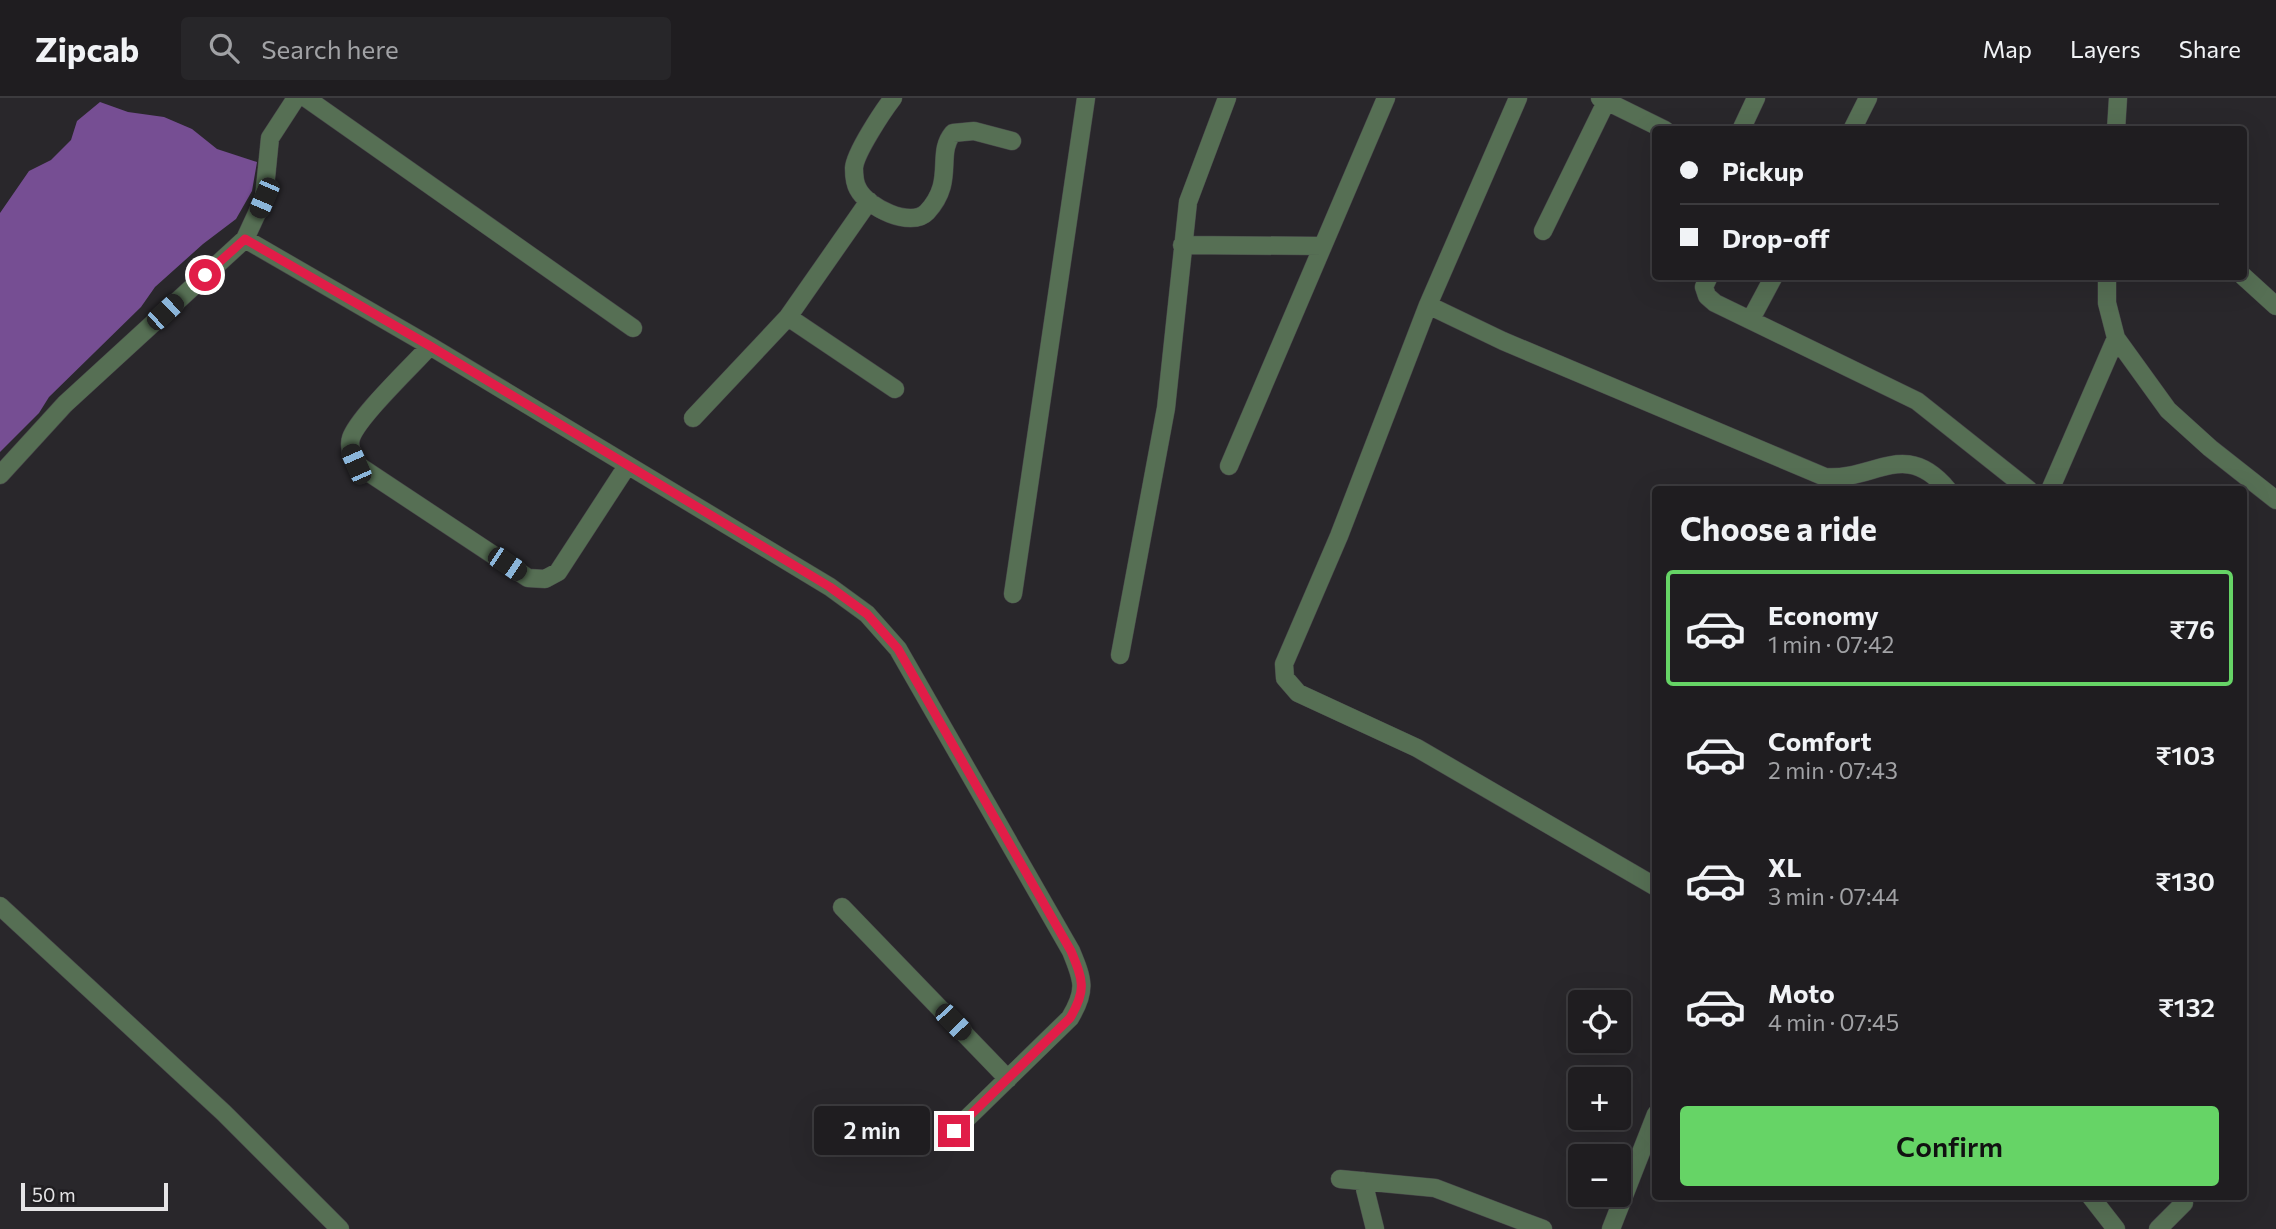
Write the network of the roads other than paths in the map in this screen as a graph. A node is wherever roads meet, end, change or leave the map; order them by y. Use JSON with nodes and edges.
{"nodes":[{"id":1,"x":296,"y":98,"type":"edge"},
{"id":2,"x":306,"y":98,"type":"edge"},
{"id":3,"x":893,"y":98,"type":"edge"},
{"id":4,"x":1086,"y":98,"type":"edge"},
{"id":5,"x":1227,"y":98,"type":"edge"},
{"id":6,"x":1387,"y":98,"type":"edge"},
{"id":7,"x":1518,"y":98,"type":"edge"},
{"id":8,"x":1756,"y":98,"type":"edge"},
{"id":9,"x":1868,"y":98,"type":"edge"},
{"id":10,"x":2118,"y":98,"type":"edge"},
{"id":11,"x":1605,"y":99,"type":"edge"},
{"id":12,"x":1657,"y":126,"type":"edge"},
{"id":13,"x":1743,"y":126,"type":"edge"},
{"id":14,"x":1854,"y":126,"type":"edge"},
{"id":15,"x":2116,"y":126,"type":"edge"},
{"id":16,"x":1012,"y":141,"type":"dead end"},
{"id":17,"x":869,"y":201,"type":"junction"},
{"id":18,"x":1543,"y":231,"type":"dead end"},
{"id":19,"x":245,"y":239,"type":"junction"},
{"id":20,"x":1182,"y":245,"type":"junction"},
{"id":21,"x":1323,"y":246,"type":"junction"},
{"id":22,"x":1707,"y":280,"type":"edge"},
{"id":23,"x":1772,"y":280,"type":"edge"},
{"id":24,"x":2107,"y":280,"type":"edge"},
{"id":25,"x":2247,"y":280,"type":"edge"},
{"id":26,"x":1428,"y":305,"type":"junction"},
{"id":27,"x":2276,"y":306,"type":"edge"},
{"id":28,"x":788,"y":317,"type":"junction"},
{"id":29,"x":1751,"y":319,"type":"junction"},
{"id":30,"x":633,"y":328,"type":"dead end"},
{"id":31,"x":2116,"y":338,"type":"junction"},
{"id":32,"x":430,"y":346,"type":"junction"},
{"id":33,"x":895,"y":388,"type":"dead end"},
{"id":34,"x":694,"y":418,"type":"dead end"},
{"id":35,"x":627,"y":466,"type":"junction"},
{"id":36,"x":1229,"y":466,"type":"dead end"},
{"id":37,"x":0,"y":475,"type":"edge"},
{"id":38,"x":1944,"y":486,"type":"edge"},
{"id":39,"x":2024,"y":486,"type":"edge"},
{"id":40,"x":2052,"y":486,"type":"edge"},
{"id":41,"x":2276,"y":500,"type":"edge"},
{"id":42,"x":1013,"y":594,"type":"dead end"},
{"id":43,"x":1120,"y":655,"type":"dead end"},
{"id":44,"x":1652,"y":885,"type":"edge"},
{"id":45,"x":0,"y":906,"type":"edge"},
{"id":46,"x":842,"y":906,"type":"dead end"},
{"id":47,"x":1008,"y":1079,"type":"junction"},
{"id":48,"x":1652,"y":1124,"type":"edge"},
{"id":49,"x":954,"y":1131,"type":"dead end"},
{"id":50,"x":1340,"y":1179,"type":"dead end"},
{"id":51,"x":1363,"y":1181,"type":"junction"},
{"id":52,"x":2093,"y":1200,"type":"edge"},
{"id":53,"x":2184,"y":1203,"type":"dead end"},
{"id":54,"x":340,"y":1229,"type":"edge"},
{"id":55,"x":1375,"y":1229,"type":"edge"},
{"id":56,"x":1543,"y":1229,"type":"edge"},
{"id":57,"x":1611,"y":1229,"type":"edge"},
{"id":58,"x":2116,"y":1229,"type":"edge"},
{"id":59,"x":2158,"y":1229,"type":"edge"}],
"edges":[{"from":1,"to":19,"type":"street"},
{"from":2,"to":30,"type":"street"},
{"from":3,"to":17,"type":"street"},
{"from":4,"to":42,"type":"street"},
{"from":5,"to":20,"type":"street"},
{"from":6,"to":21,"type":"street"},
{"from":7,"to":26,"type":"street"},
{"from":8,"to":13,"type":"street"},
{"from":9,"to":14,"type":"street"},
{"from":10,"to":15,"type":"street"},
{"from":11,"to":12,"type":"street"},
{"from":11,"to":18,"type":"street"},
{"from":16,"to":17,"type":"street"},
{"from":17,"to":28,"type":"street"},
{"from":19,"to":32,"type":"street"},
{"from":19,"to":37,"type":"street"},
{"from":20,"to":21,"type":"street"},
{"from":20,"to":43,"type":"street"},
{"from":21,"to":36,"type":"street"},
{"from":22,"to":29,"type":"street"},
{"from":23,"to":29,"type":"street"},
{"from":24,"to":31,"type":"street"},
{"from":25,"to":27,"type":"street"},
{"from":26,"to":38,"type":"street"},
{"from":26,"to":44,"type":"street"},
{"from":28,"to":33,"type":"street"},
{"from":28,"to":34,"type":"street"},
{"from":29,"to":39,"type":"street"},
{"from":31,"to":40,"type":"street"},
{"from":31,"to":41,"type":"street"},
{"from":32,"to":35,"type":"street"},
{"from":32,"to":35,"type":"street"},
{"from":35,"to":47,"type":"street"},
{"from":45,"to":54,"type":"street"},
{"from":46,"to":47,"type":"street"},
{"from":47,"to":49,"type":"street"},
{"from":48,"to":57,"type":"street"},
{"from":50,"to":51,"type":"street"},
{"from":51,"to":55,"type":"street"},
{"from":51,"to":56,"type":"street"},
{"from":52,"to":58,"type":"street"},
{"from":53,"to":59,"type":"street"}]}
